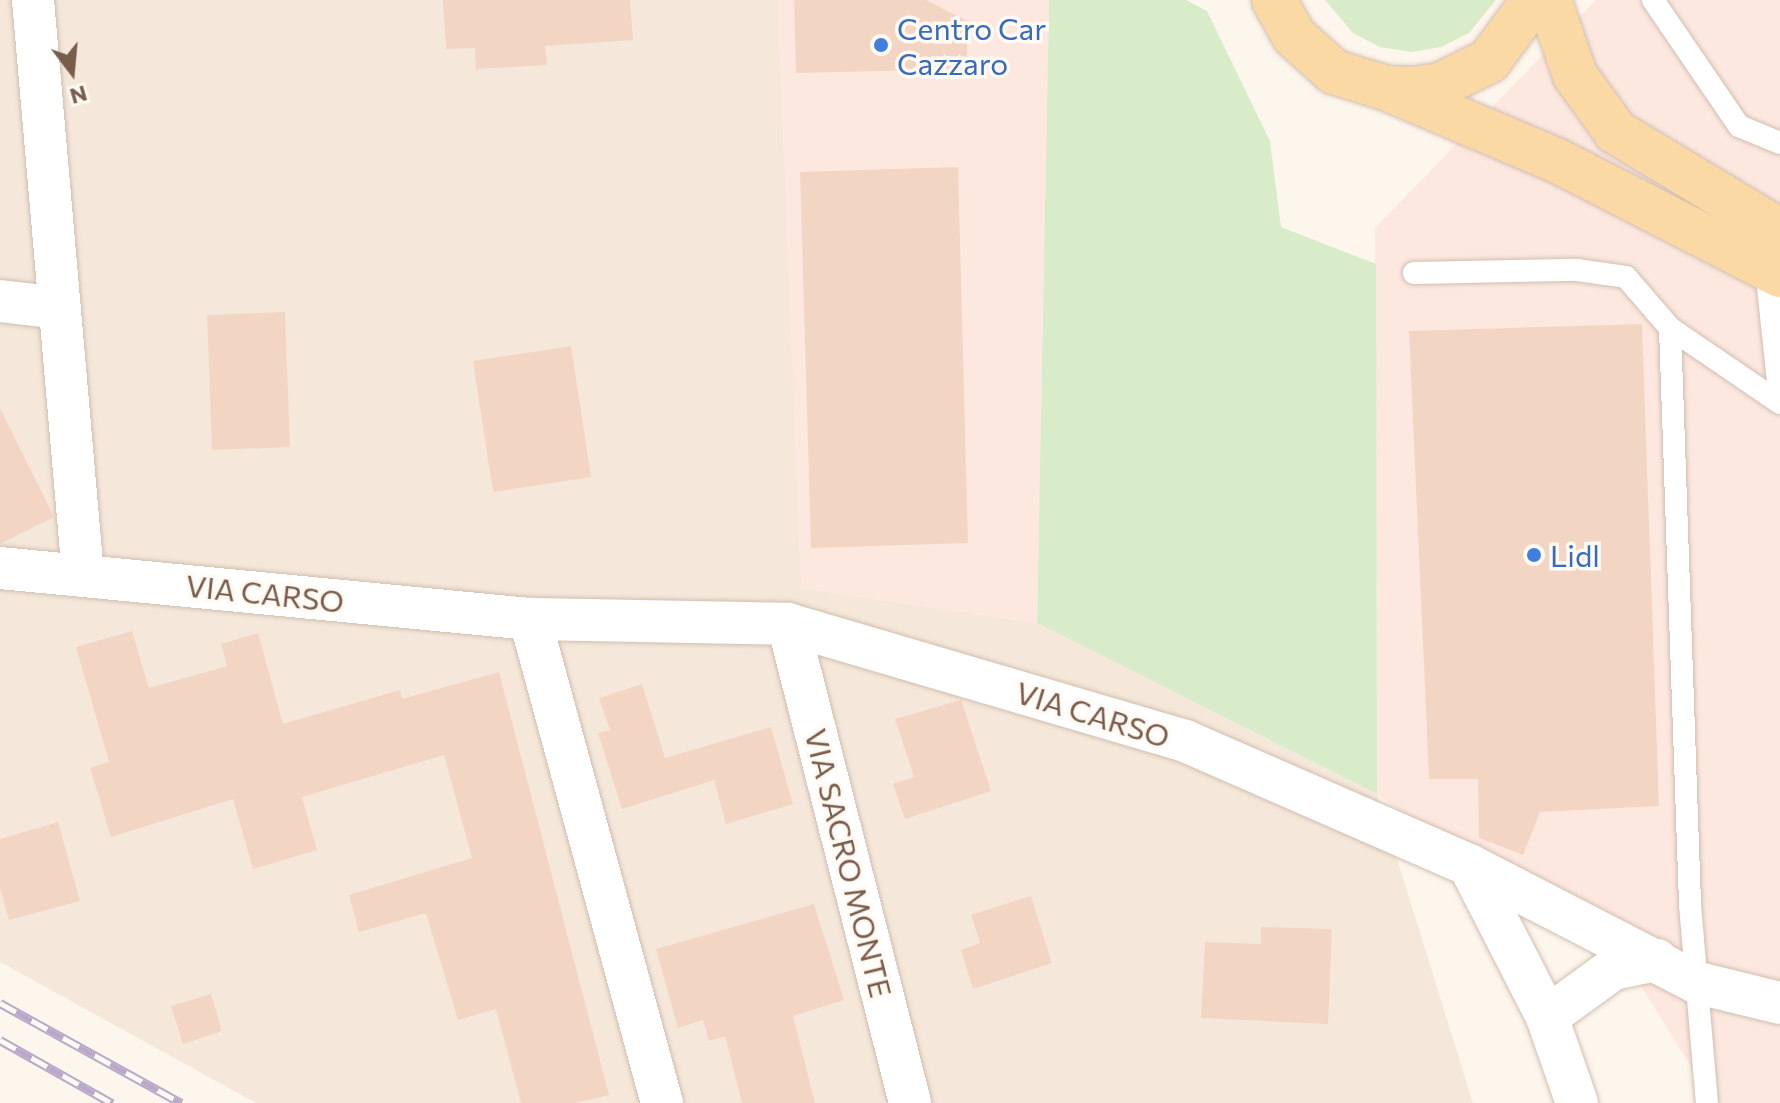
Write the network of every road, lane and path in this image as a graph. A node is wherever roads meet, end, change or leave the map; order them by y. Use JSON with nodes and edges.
{"nodes":[{"id":1,"x":33,"y":0,"type":"edge"},
{"id":2,"x":1274,"y":0,"type":"edge"},
{"id":3,"x":1534,"y":0,"type":"edge"},
{"id":4,"x":1549,"y":0,"type":"edge"},
{"id":5,"x":1653,"y":0,"type":"edge"},
{"id":6,"x":1386,"y":88,"type":"junction"},
{"id":7,"x":1780,"y":143,"type":"edge"},
{"id":8,"x":1775,"y":258,"type":"edge"},
{"id":9,"x":1414,"y":273,"type":"dead end"},
{"id":10,"x":0,"y":301,"type":"edge"},
{"id":11,"x":60,"y":308,"type":"junction"},
{"id":12,"x":1670,"y":328,"type":"junction"},
{"id":13,"x":1780,"y":402,"type":"edge"},
{"id":14,"x":0,"y":568,"type":"edge"},
{"id":15,"x":83,"y":575,"type":"junction"},
{"id":16,"x":530,"y":619,"type":"junction"},
{"id":17,"x":788,"y":624,"type":"junction"},
{"id":18,"x":1469,"y":865,"type":"junction"},
{"id":19,"x":1657,"y":960,"type":"junction"},
{"id":20,"x":1698,"y":983,"type":"junction"},
{"id":21,"x":1780,"y":1003,"type":"edge"},
{"id":22,"x":1547,"y":1017,"type":"junction"},
{"id":23,"x":662,"y":1103,"type":"edge"},
{"id":24,"x":910,"y":1103,"type":"edge"},
{"id":25,"x":1577,"y":1103,"type":"edge"},
{"id":26,"x":1707,"y":1103,"type":"edge"}],
"edges":[{"from":1,"to":11,"type":"street"},
{"from":2,"to":6,"type":"main road"},
{"from":3,"to":6,"type":"main road"},
{"from":4,"to":8,"type":"main road"},
{"from":5,"to":7,"type":"lane"},
{"from":6,"to":8,"type":"main road"},
{"from":8,"to":13,"type":"lane"},
{"from":9,"to":12,"type":"lane"},
{"from":10,"to":11,"type":"street"},
{"from":11,"to":15,"type":"street"},
{"from":12,"to":13,"type":"lane"},
{"from":12,"to":20,"type":"lane"},
{"from":14,"to":15,"type":"street","name":"VIA CARSO"},
{"from":15,"to":16,"type":"street","name":"VIA CARSO"},
{"from":16,"to":17,"type":"street","name":"VIA CARSO"},
{"from":16,"to":23,"type":"street"},
{"from":17,"to":18,"type":"street","name":"VIA CARSO"},
{"from":17,"to":24,"type":"street","name":"VIA SACRO MONTE"},
{"from":18,"to":19,"type":"street","name":"VIA CARSO"},
{"from":18,"to":22,"type":"street"},
{"from":19,"to":20,"type":"street","name":"VIA CARSO"},
{"from":19,"to":22,"type":"street"},
{"from":20,"to":21,"type":"street","name":"VIA CARSO"},
{"from":20,"to":26,"type":"lane"},
{"from":22,"to":25,"type":"street"}]}
